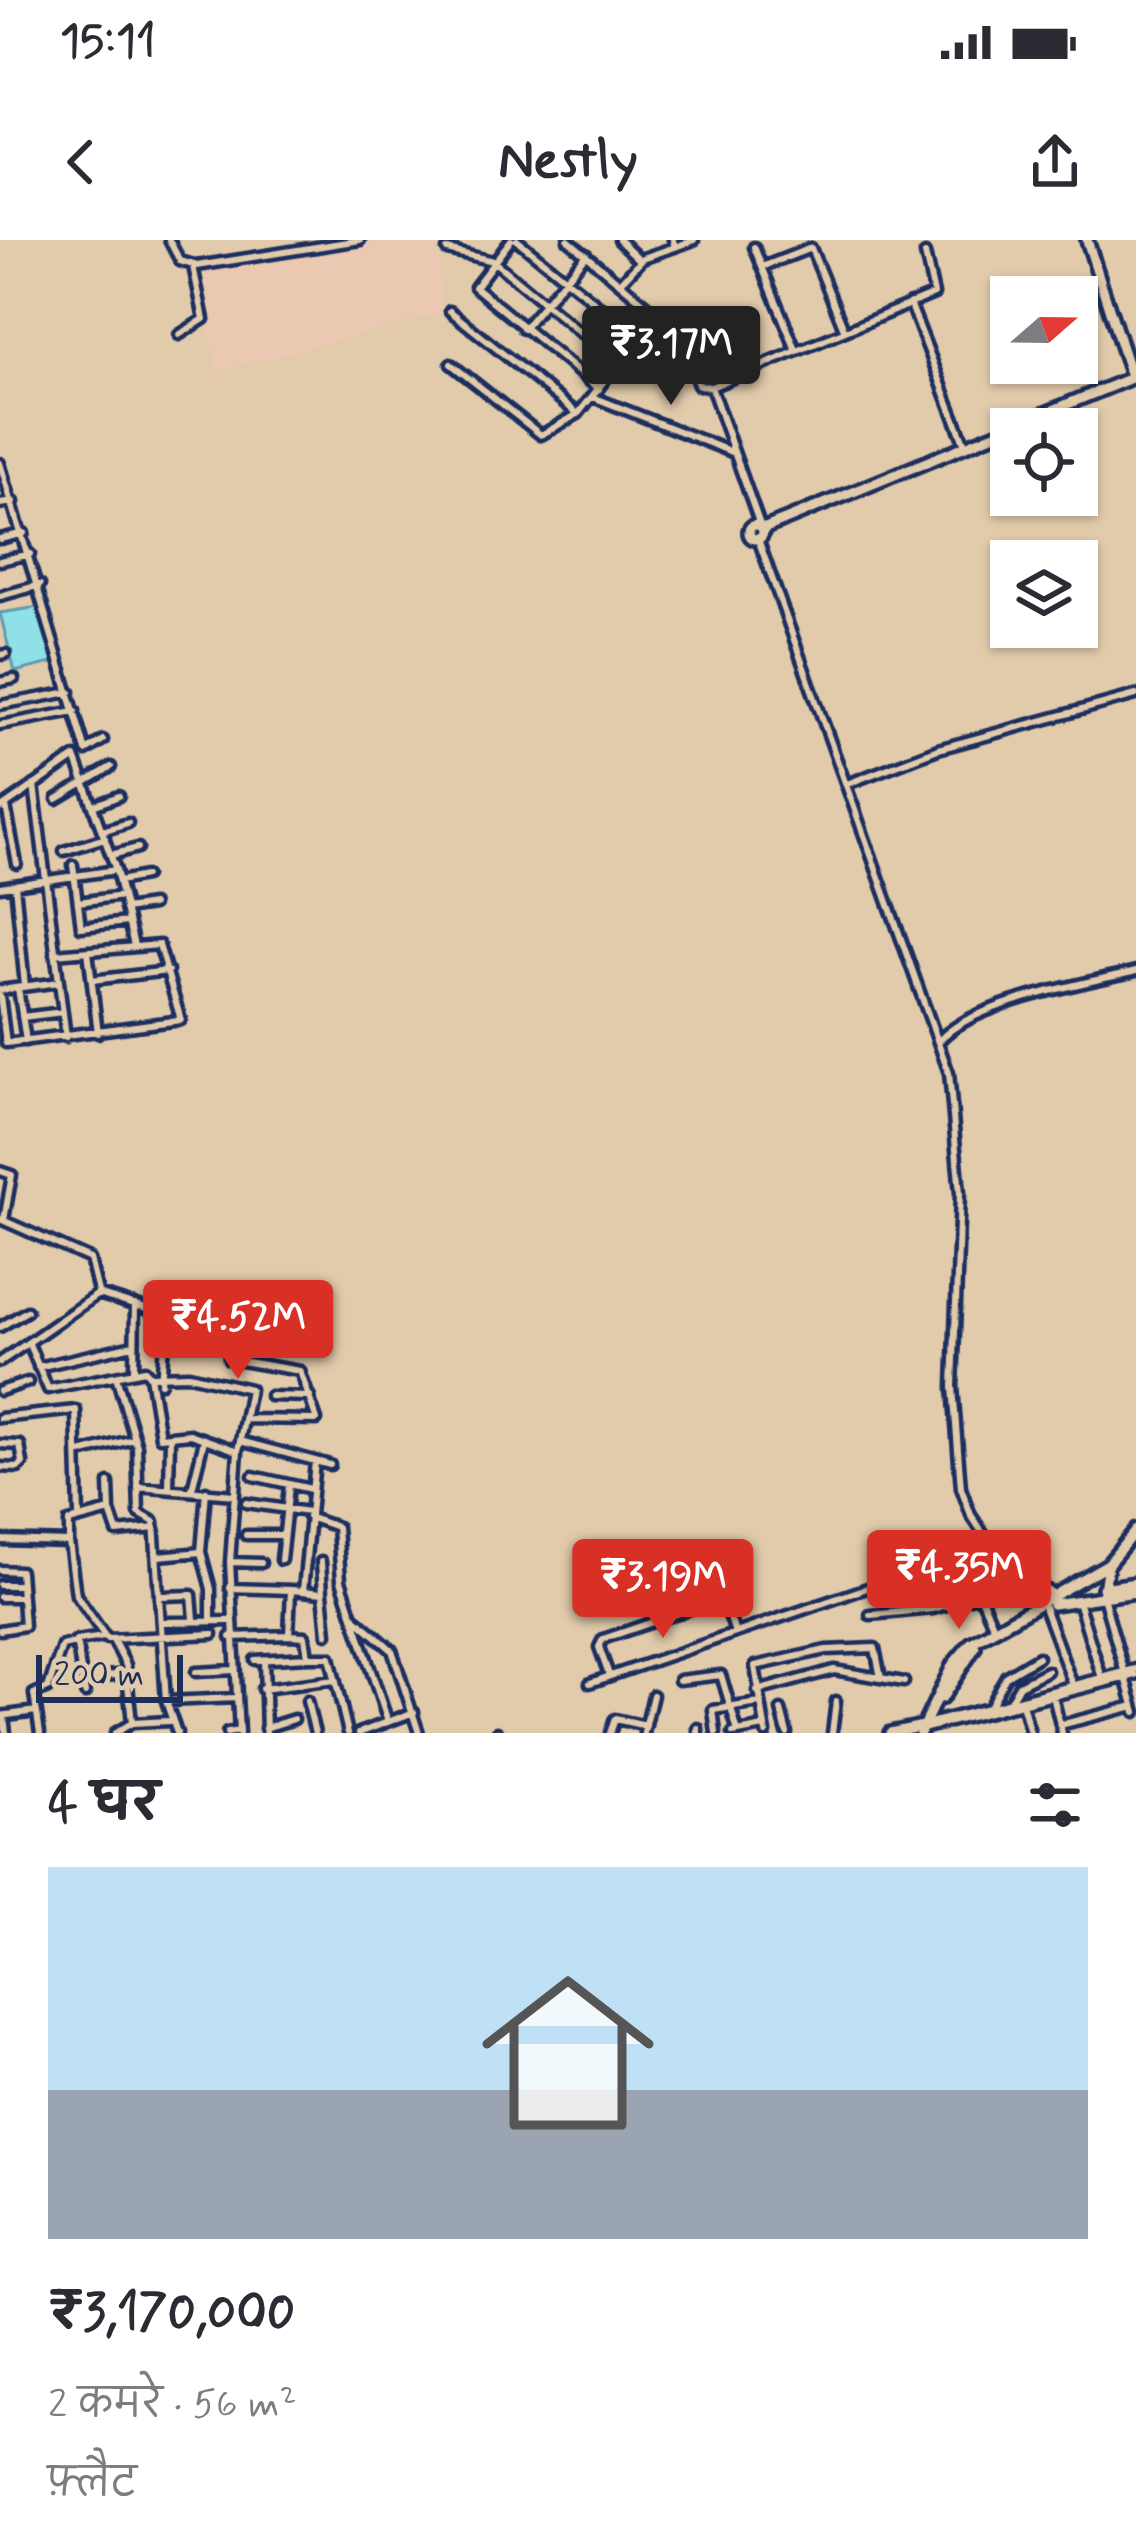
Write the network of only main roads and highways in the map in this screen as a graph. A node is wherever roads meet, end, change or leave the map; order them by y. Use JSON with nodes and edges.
{"nodes":[{"id":1,"x":1087,"y":240,"type":"edge"},
{"id":2,"x":1132,"y":381,"type":"edge"},
{"id":3,"x":760,"y":531,"type":"road end"},
{"id":4,"x":1136,"y":1530,"type":"edge"},
{"id":5,"x":1108,"y":1564,"type":"junction"},
{"id":6,"x":1136,"y":1587,"type":"edge"},
{"id":7,"x":1103,"y":1593,"type":"junction"},
{"id":8,"x":1058,"y":1599,"type":"junction"},
{"id":9,"x":995,"y":1630,"type":"junction"},
{"id":10,"x":925,"y":1729,"type":"edge"},
{"id":11,"x":890,"y":1733,"type":"edge"}],
"edges":[{"from":1,"to":2,"type":"main road"},
{"from":2,"to":3,"type":"main road"},
{"from":4,"to":5,"type":"main road"},
{"from":5,"to":7,"type":"main road"},
{"from":5,"to":8,"type":"main road"},
{"from":6,"to":7,"type":"main road"},
{"from":7,"to":8,"type":"main road"},
{"from":8,"to":9,"type":"main road"},
{"from":8,"to":9,"type":"main road"},
{"from":9,"to":10,"type":"main road"},
{"from":10,"to":11,"type":"main road"}]}
